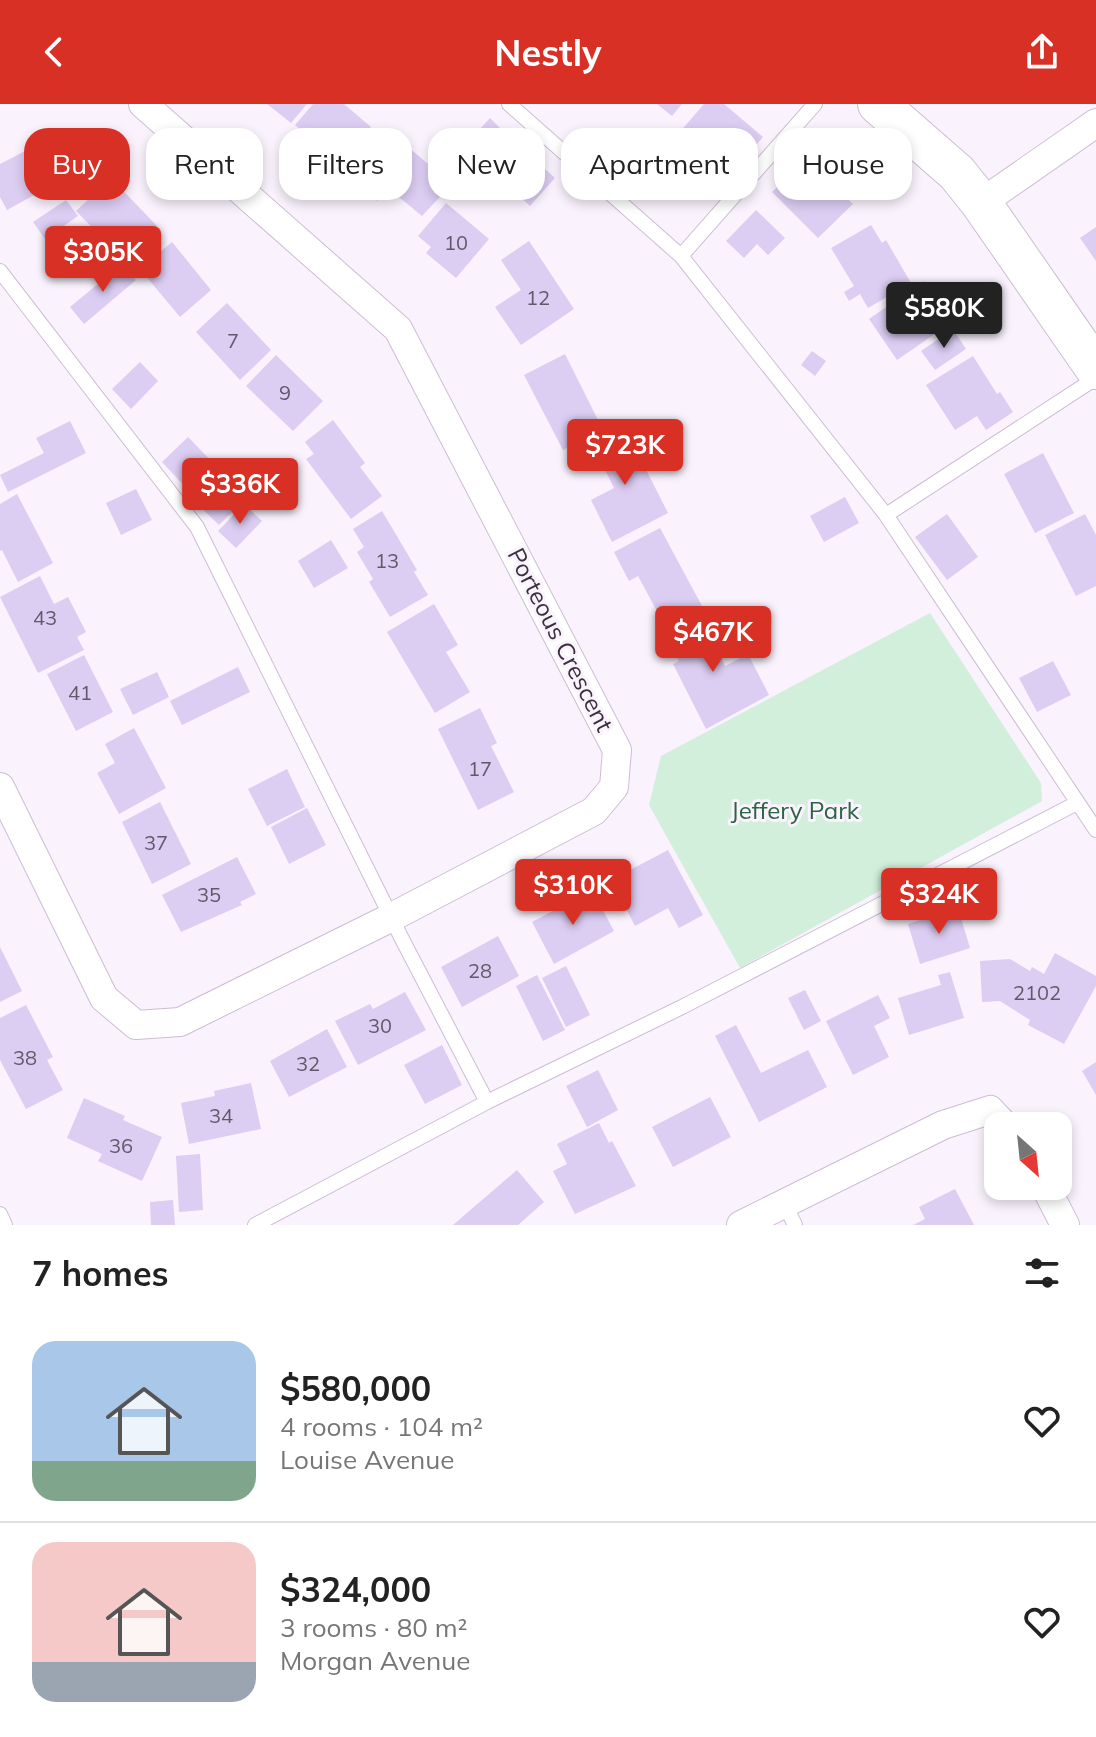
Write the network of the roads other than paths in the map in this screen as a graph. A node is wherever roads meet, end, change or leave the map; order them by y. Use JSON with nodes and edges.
{"nodes":[{"id":1,"x":143,"y":104,"type":"edge"},
{"id":2,"x":509,"y":104,"type":"edge"},
{"id":3,"x":815,"y":104,"type":"edge"},
{"id":4,"x":878,"y":104,"type":"edge"},
{"id":5,"x":1096,"y":123,"type":"edge"},
{"id":6,"x":981,"y":203,"type":"junction"},
{"id":7,"x":681,"y":256,"type":"junction"},
{"id":8,"x":0,"y":271,"type":"edge"},
{"id":9,"x":1096,"y":369,"type":"edge"},
{"id":10,"x":1096,"y":378,"type":"edge"},
{"id":11,"x":886,"y":515,"type":"junction"},
{"id":12,"x":0,"y":787,"type":"edge"},
{"id":13,"x":1077,"y":803,"type":"junction"},
{"id":14,"x":1096,"y":830,"type":"edge"},
{"id":15,"x":392,"y":917,"type":"junction"},
{"id":16,"x":487,"y":1102,"type":"junction"},
{"id":17,"x":992,"y":1112,"type":"edge"},
{"id":18,"x":1052,"y":1200,"type":"edge"},
{"id":19,"x":0,"y":1214,"type":"edge"},
{"id":20,"x":790,"y":1214,"type":"edge"},
{"id":21,"x":5,"y":1225,"type":"edge"},
{"id":22,"x":255,"y":1225,"type":"edge"},
{"id":23,"x":741,"y":1225,"type":"edge"},
{"id":24,"x":1065,"y":1225,"type":"edge"}],
"edges":[{"from":1,"to":15,"type":"street","name":"Porteous Crescent"},
{"from":2,"to":7,"type":"lane"},
{"from":3,"to":7,"type":"lane"},
{"from":4,"to":6,"type":"street"},
{"from":5,"to":6,"type":"street"},
{"from":6,"to":9,"type":"street"},
{"from":7,"to":11,"type":"lane"},
{"from":8,"to":15,"type":"lane"},
{"from":10,"to":11,"type":"lane"},
{"from":11,"to":13,"type":"lane"},
{"from":12,"to":15,"type":"street","name":"Porteous Crescent"},
{"from":13,"to":14,"type":"lane"},
{"from":13,"to":16,"type":"lane"},
{"from":15,"to":16,"type":"lane"},
{"from":16,"to":22,"type":"lane"},
{"from":17,"to":20,"type":"street"},
{"from":18,"to":24,"type":"street"},
{"from":19,"to":21,"type":"lane"},
{"from":20,"to":23,"type":"street"}]}
